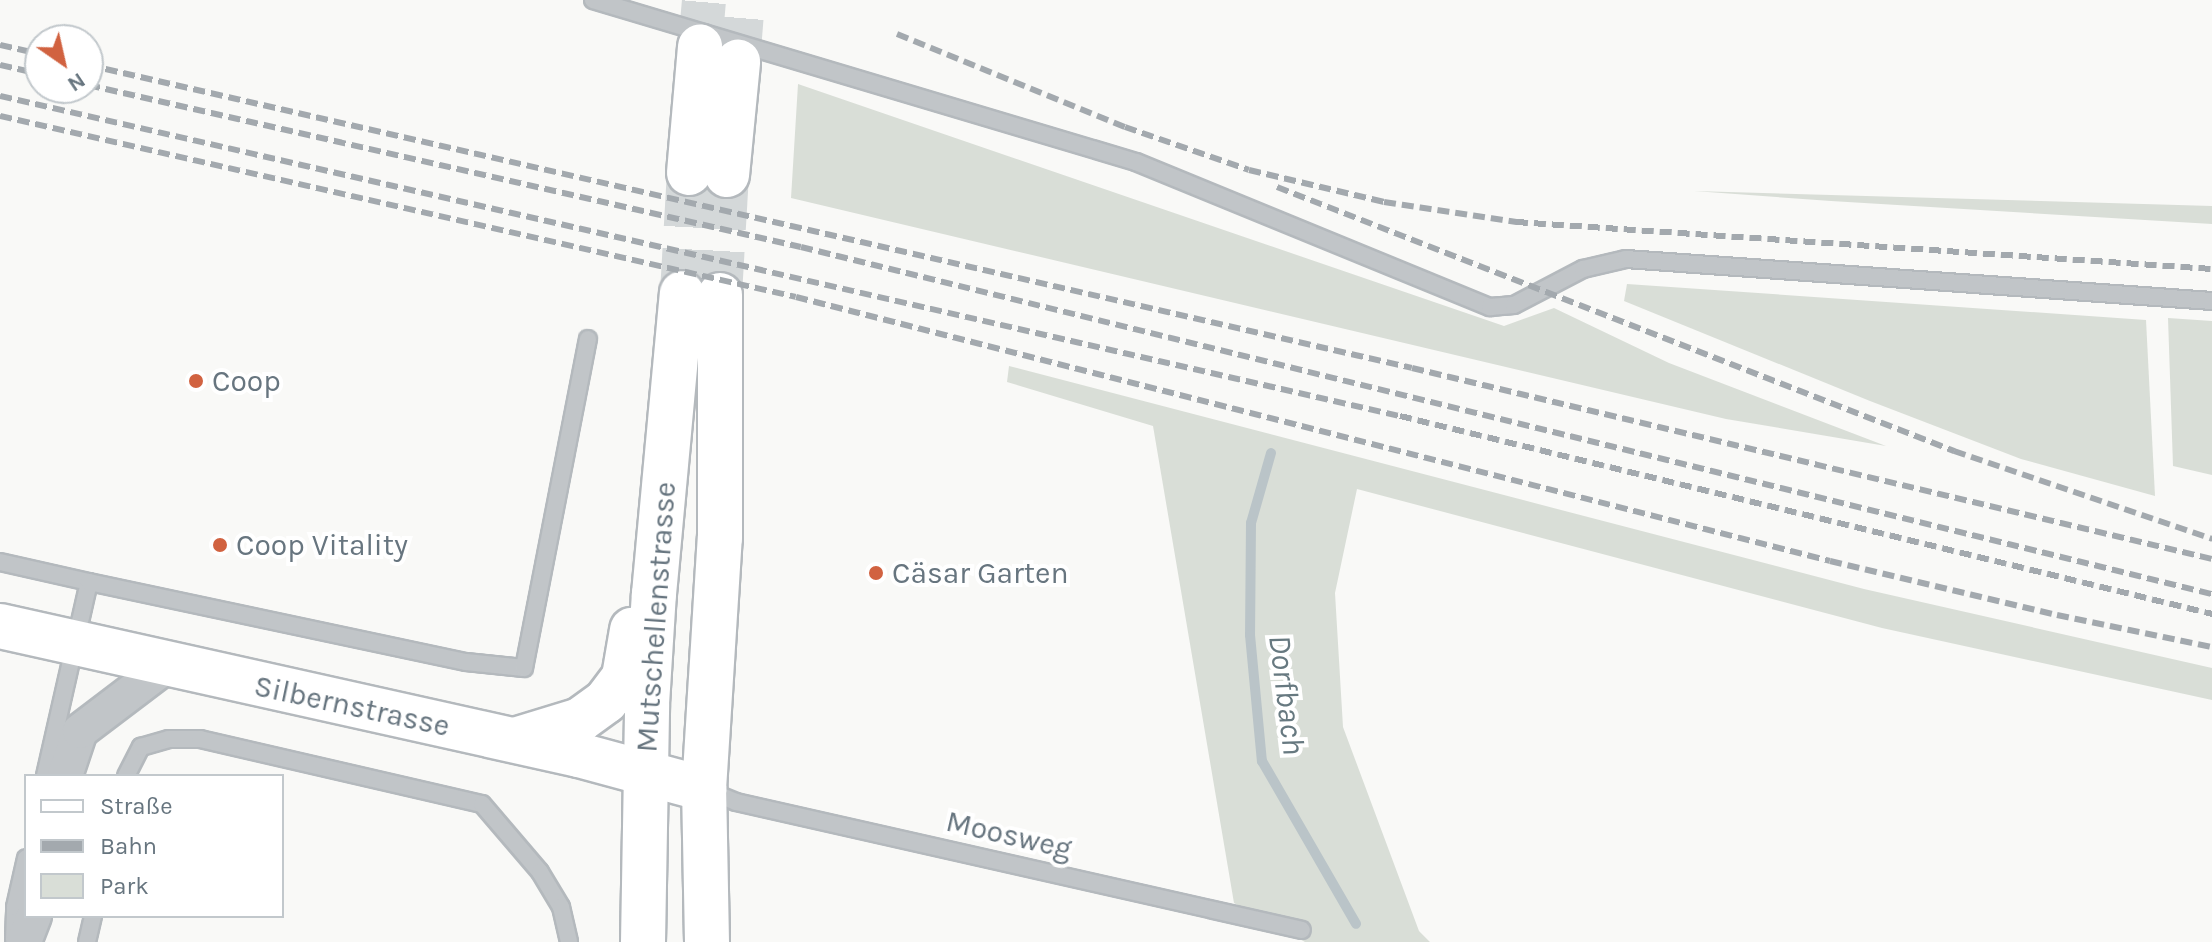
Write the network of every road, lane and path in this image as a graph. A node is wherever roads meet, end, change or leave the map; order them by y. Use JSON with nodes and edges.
{"nodes":[{"id":1,"x":593,"y":0,"type":"edge"},
{"id":2,"x":719,"y":54,"type":"tunnel mouth"},
{"id":3,"x":708,"y":174,"type":"tunnel mouth"},
{"id":4,"x":2212,"y":301,"type":"edge"},
{"id":5,"x":588,"y":339,"type":"dead end"},
{"id":6,"x":0,"y":562,"type":"edge"},
{"id":7,"x":89,"y":582,"type":"junction"},
{"id":8,"x":654,"y":594,"type":"junction"},
{"id":9,"x":0,"y":626,"type":"edge"},
{"id":10,"x":73,"y":645,"type":"junction"},
{"id":11,"x":167,"y":665,"type":"junction"},
{"id":12,"x":513,"y":741,"type":"junction"},
{"id":13,"x":45,"y":774,"type":"edge"},
{"id":14,"x":66,"y":774,"type":"edge"},
{"id":15,"x":127,"y":774,"type":"edge"},
{"id":16,"x":645,"y":776,"type":"junction"},
{"id":17,"x":704,"y":789,"type":"junction"},
{"id":18,"x":24,"y":867,"type":"edge"},
{"id":19,"x":33,"y":918,"type":"edge"},
{"id":20,"x":93,"y":918,"type":"edge"},
{"id":21,"x":1302,"y":930,"type":"dead end"},
{"id":22,"x":14,"y":942,"type":"edge"},
{"id":23,"x":24,"y":942,"type":"edge"},
{"id":24,"x":87,"y":942,"type":"edge"},
{"id":25,"x":569,"y":942,"type":"edge"},
{"id":26,"x":643,"y":942,"type":"edge"},
{"id":27,"x":707,"y":942,"type":"edge"}],
"edges":[{"from":1,"to":4,"type":"lane"},
{"from":2,"to":3,"type":"main road"},
{"from":5,"to":7,"type":"lane"},
{"from":6,"to":7,"type":"lane"},
{"from":7,"to":10,"type":"lane"},
{"from":8,"to":12,"type":"main road"},
{"from":8,"to":16,"type":"main road","name":"Mutschellenstrasse"},
{"from":8,"to":17,"type":"main road","name":"Mutschellenstrasse"},
{"from":9,"to":10,"type":"main road","name":"Silbernstrasse"},
{"from":10,"to":11,"type":"main road","name":"Silbernstrasse"},
{"from":10,"to":13,"type":"lane"},
{"from":11,"to":12,"type":"main road","name":"Silbernstrasse"},
{"from":11,"to":14,"type":"street"},
{"from":12,"to":16,"type":"main road","name":"Silbernstrasse"},
{"from":15,"to":25,"type":"lane"},
{"from":16,"to":17,"type":"main road","name":"Silbernstrasse"},
{"from":16,"to":26,"type":"main road","name":"Mutschellenstrasse"},
{"from":17,"to":21,"type":"lane","name":"Moosweg"},
{"from":17,"to":27,"type":"main road","name":"Mutschellenstrasse"},
{"from":18,"to":22,"type":"lane"},
{"from":19,"to":23,"type":"street"},
{"from":20,"to":24,"type":"lane"}]}
